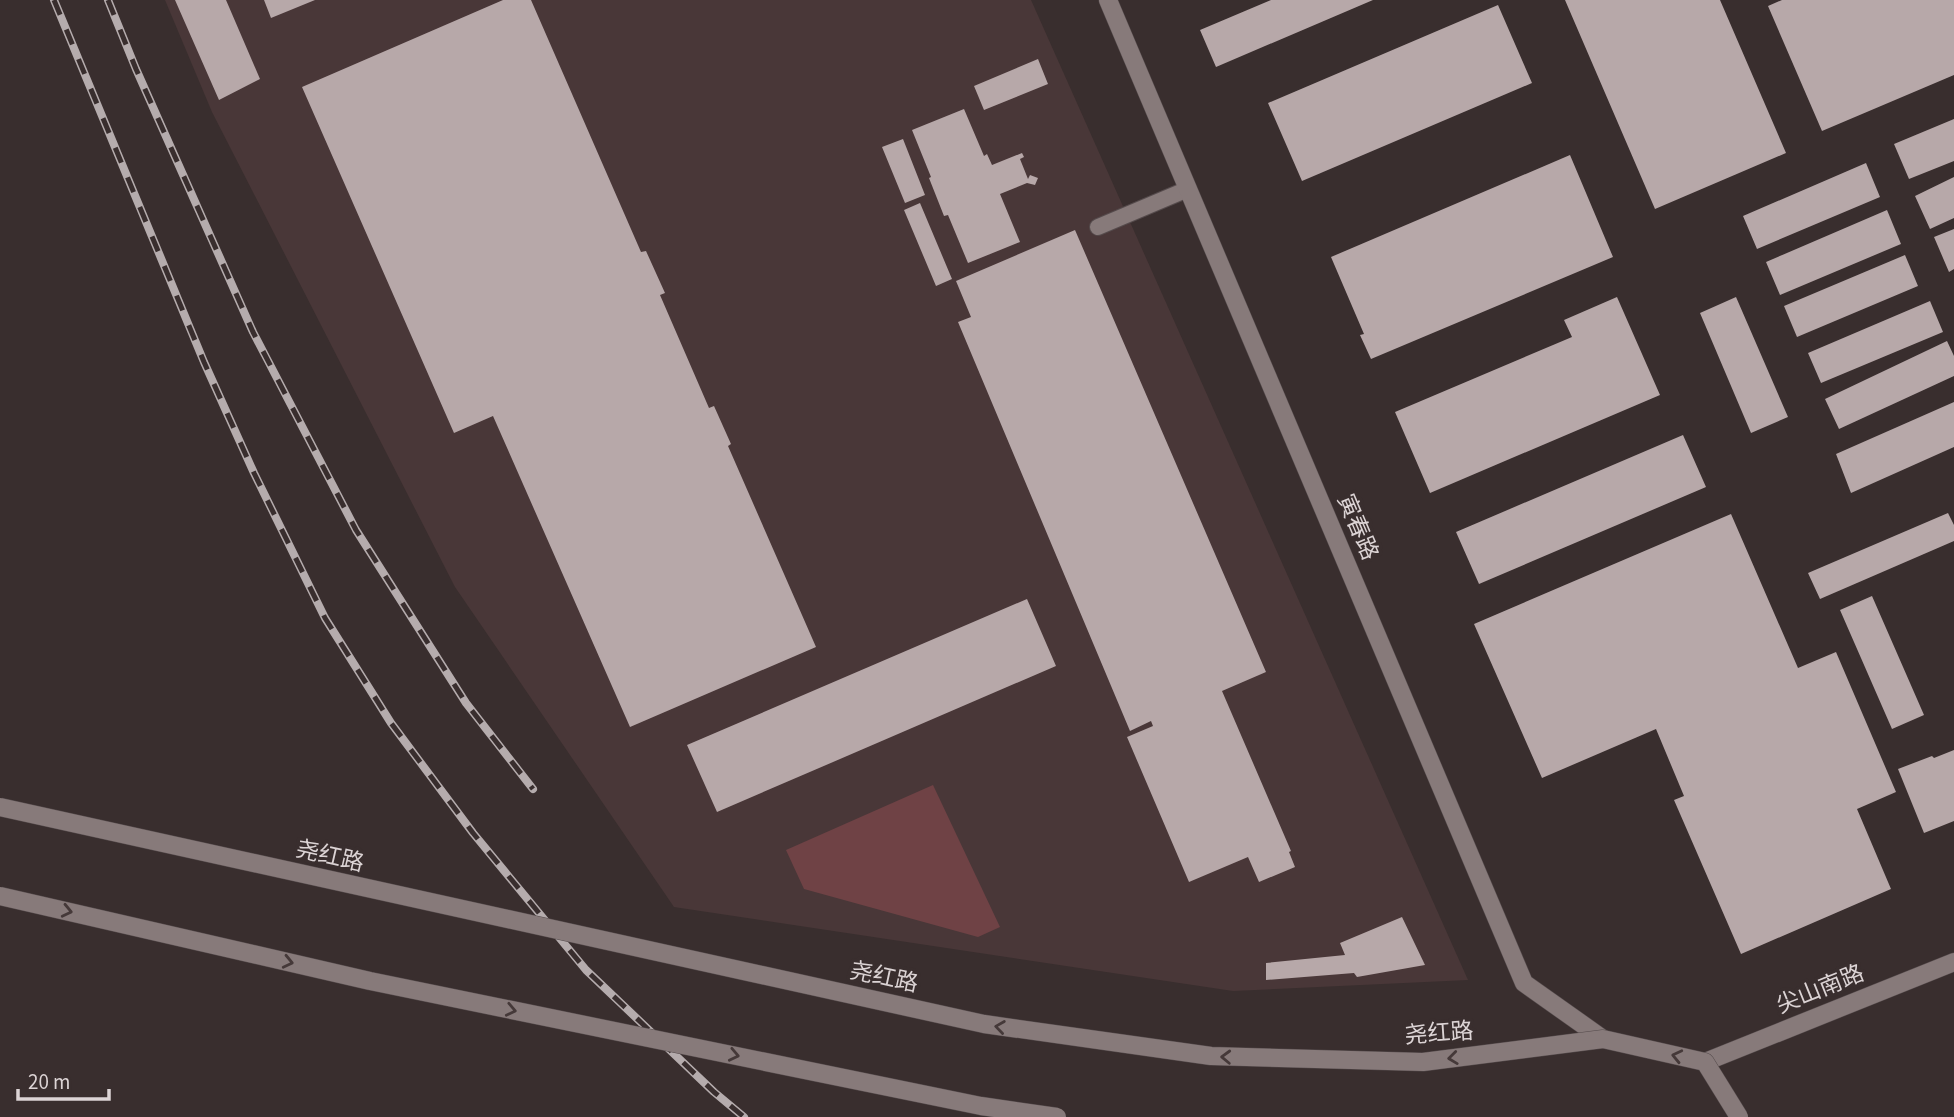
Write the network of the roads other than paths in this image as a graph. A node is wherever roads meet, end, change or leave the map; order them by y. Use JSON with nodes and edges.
{"nodes":[{"id":1,"x":1108,"y":0,"type":"edge"},
{"id":2,"x":1188,"y":189,"type":"junction"},
{"id":3,"x":1098,"y":226,"type":"dead end"},
{"id":4,"x":0,"y":807,"type":"edge"},
{"id":5,"x":0,"y":896,"type":"edge"},
{"id":6,"x":1954,"y":962,"type":"edge"},
{"id":7,"x":1603,"y":1039,"type":"junction"},
{"id":8,"x":1705,"y":1062,"type":"junction"},
{"id":9,"x":1057,"y":1117,"type":"edge"},
{"id":10,"x":1739,"y":1117,"type":"edge"}],
"edges":[{"from":1,"to":2,"type":"main road","name":"寅春路"},
{"from":2,"to":3,"type":"lane"},
{"from":2,"to":7,"type":"main road","name":"寅春路"},
{"from":7,"to":4,"type":"main road","name":"尧红路","one_way":true,"bridge":true},
{"from":5,"to":9,"type":"main road","one_way":true,"bridge":true},
{"from":6,"to":8,"type":"main road","name":"尖山南路"},
{"from":8,"to":7,"type":"main road","name":"尧红路","one_way":true,"bridge":true},
{"from":8,"to":10,"type":"main road","bridge":true}]}
